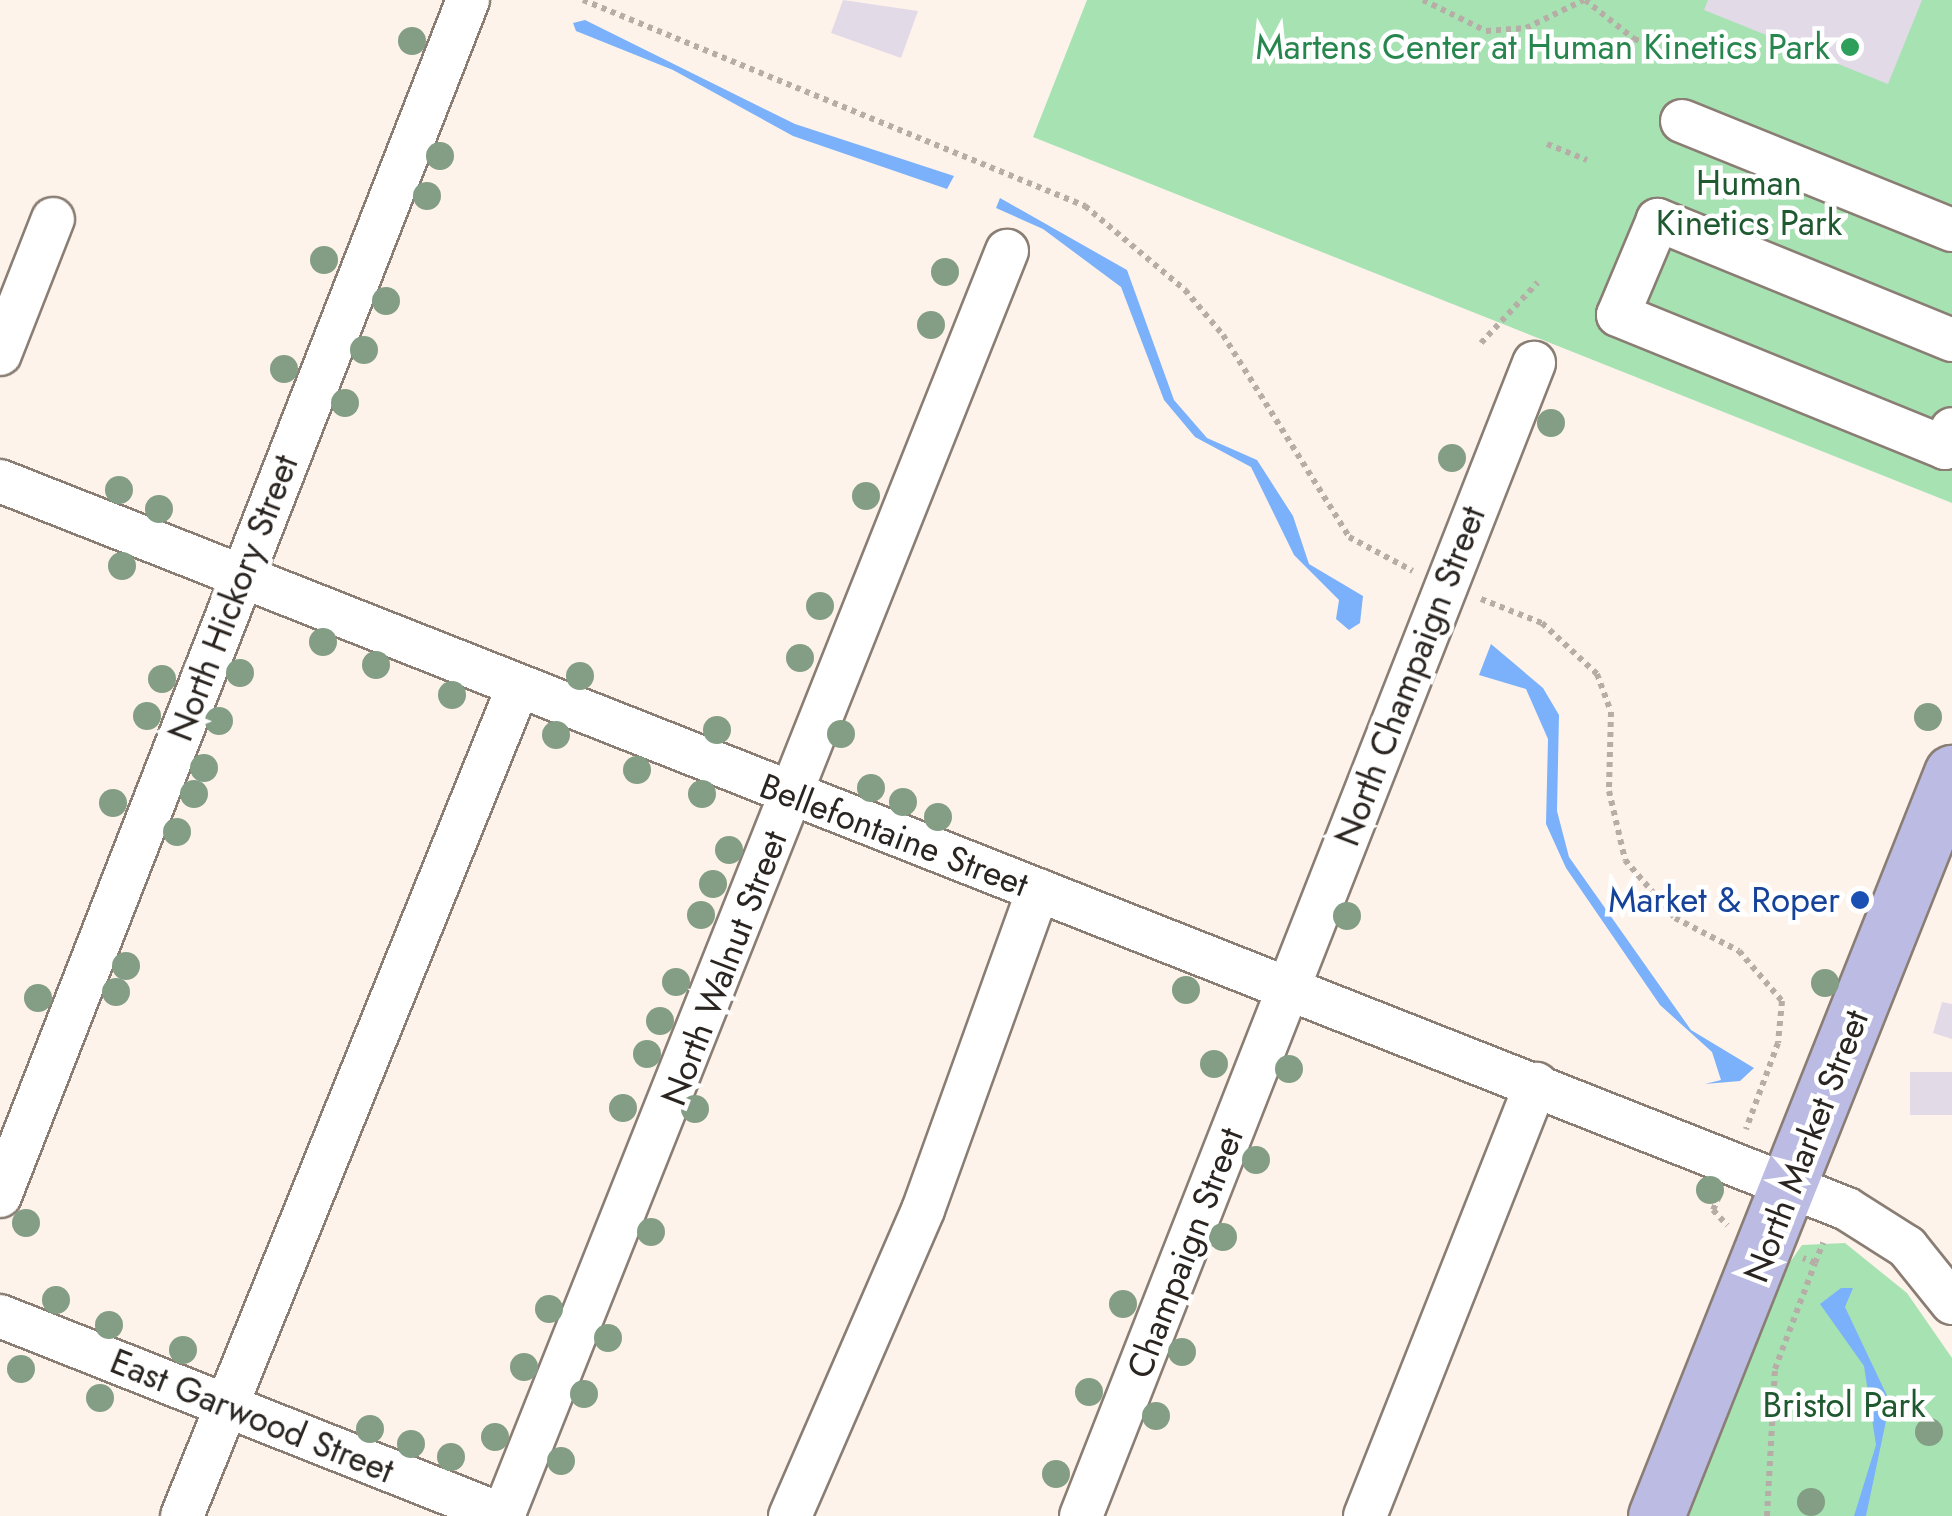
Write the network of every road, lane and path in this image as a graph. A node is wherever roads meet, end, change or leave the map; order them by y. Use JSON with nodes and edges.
{"nodes":[{"id":1,"x":468,"y":0,"type":"edge"},
{"id":2,"x":1423,"y":0,"type":"edge"},
{"id":3,"x":1584,"y":0,"type":"edge"},
{"id":4,"x":1671,"y":50,"type":"dead end"},
{"id":5,"x":1682,"y":121,"type":"dead end"},
{"id":6,"x":1547,"y":144,"type":"dead end"},
{"id":7,"x":1587,"y":160,"type":"dead end"},
{"id":8,"x":53,"y":219,"type":"dead end"},
{"id":9,"x":1952,"y":230,"type":"edge"},
{"id":10,"x":1007,"y":252,"type":"dead end"},
{"id":11,"x":1538,"y":282,"type":"dead end"},
{"id":12,"x":1952,"y":340,"type":"edge"},
{"id":13,"x":1481,"y":343,"type":"dead end"},
{"id":14,"x":0,"y":354,"type":"edge"},
{"id":15,"x":1534,"y":364,"type":"dead end"},
{"id":16,"x":1952,"y":429,"type":"edge"},
{"id":17,"x":0,"y":481,"type":"edge"},
{"id":18,"x":241,"y":578,"type":"junction"},
{"id":19,"x":1469,"y":594,"type":"dead end"},
{"id":20,"x":518,"y":687,"type":"junction"},
{"id":21,"x":1952,"y":773,"type":"edge"},
{"id":22,"x":791,"y":794,"type":"junction"},
{"id":23,"x":1936,"y":862,"type":"edge"},
{"id":24,"x":1038,"y":890,"type":"junction"},
{"id":25,"x":1288,"y":990,"type":"junction"},
{"id":26,"x":1536,"y":1084,"type":"junction"},
{"id":27,"x":1746,"y":1130,"type":"dead end"},
{"id":28,"x":1725,"y":1182,"type":"dead end"},
{"id":29,"x":1790,"y":1186,"type":"junction"},
{"id":30,"x":0,"y":1196,"type":"edge"},
{"id":31,"x":1732,"y":1227,"type":"dead end"},
{"id":32,"x":1823,"y":1243,"type":"dead end"},
{"id":33,"x":1795,"y":1255,"type":"dead end"},
{"id":34,"x":1815,"y":1263,"type":"junction"},
{"id":35,"x":1952,"y":1304,"type":"edge"},
{"id":36,"x":0,"y":1316,"type":"edge"},
{"id":37,"x":225,"y":1406,"type":"junction"},
{"id":38,"x":182,"y":1516,"type":"edge"},
{"id":39,"x":504,"y":1516,"type":"edge"},
{"id":40,"x":790,"y":1516,"type":"edge"},
{"id":41,"x":1081,"y":1516,"type":"edge"},
{"id":42,"x":1366,"y":1516,"type":"edge"},
{"id":43,"x":1656,"y":1516,"type":"edge"},
{"id":44,"x":1768,"y":1516,"type":"edge"}],
"edges":[{"from":1,"to":18,"type":"street","name":"North Hickory Street"},
{"from":2,"to":3,"type":"path"},
{"from":3,"to":4,"type":"path"},
{"from":5,"to":9,"type":"street"},
{"from":6,"to":7,"type":"path"},
{"from":8,"to":14,"type":"street"},
{"from":10,"to":22,"type":"street","name":"North Walnut Street"},
{"from":11,"to":13,"type":"path"},
{"from":12,"to":16,"type":"street"},
{"from":15,"to":25,"type":"street","name":"North Champaign Street"},
{"from":17,"to":18,"type":"street","name":"Bellefontaine Street"},
{"from":18,"to":20,"type":"street","name":"Bellefontaine Street"},
{"from":18,"to":30,"type":"street","name":"North Hickory Street"},
{"from":19,"to":27,"type":"path"},
{"from":20,"to":22,"type":"street","name":"Bellefontaine Street"},
{"from":20,"to":37,"type":"street"},
{"from":21,"to":23,"type":"main road","name":"North Market Street"},
{"from":22,"to":24,"type":"street","name":"Bellefontaine Street"},
{"from":22,"to":39,"type":"street","name":"North Walnut Street"},
{"from":23,"to":29,"type":"main road","name":"North Market Street"},
{"from":24,"to":25,"type":"street","name":"Bellefontaine Street"},
{"from":24,"to":40,"type":"street"},
{"from":25,"to":26,"type":"street","name":"Bellefontaine Street"},
{"from":25,"to":41,"type":"street","name":"Champaign Street"},
{"from":26,"to":29,"type":"street","name":"Bellefontaine Street"},
{"from":26,"to":42,"type":"street"},
{"from":28,"to":31,"type":"path"},
{"from":29,"to":35,"type":"street","name":"Bellefontaine Street"},
{"from":29,"to":43,"type":"main road","name":"North Market Street"},
{"from":32,"to":34,"type":"path"},
{"from":33,"to":34,"type":"path"},
{"from":34,"to":44,"type":"path"},
{"from":36,"to":37,"type":"street","name":"East Garwood Street"},
{"from":37,"to":38,"type":"street"},
{"from":37,"to":39,"type":"street","name":"East Garwood Street"}]}
